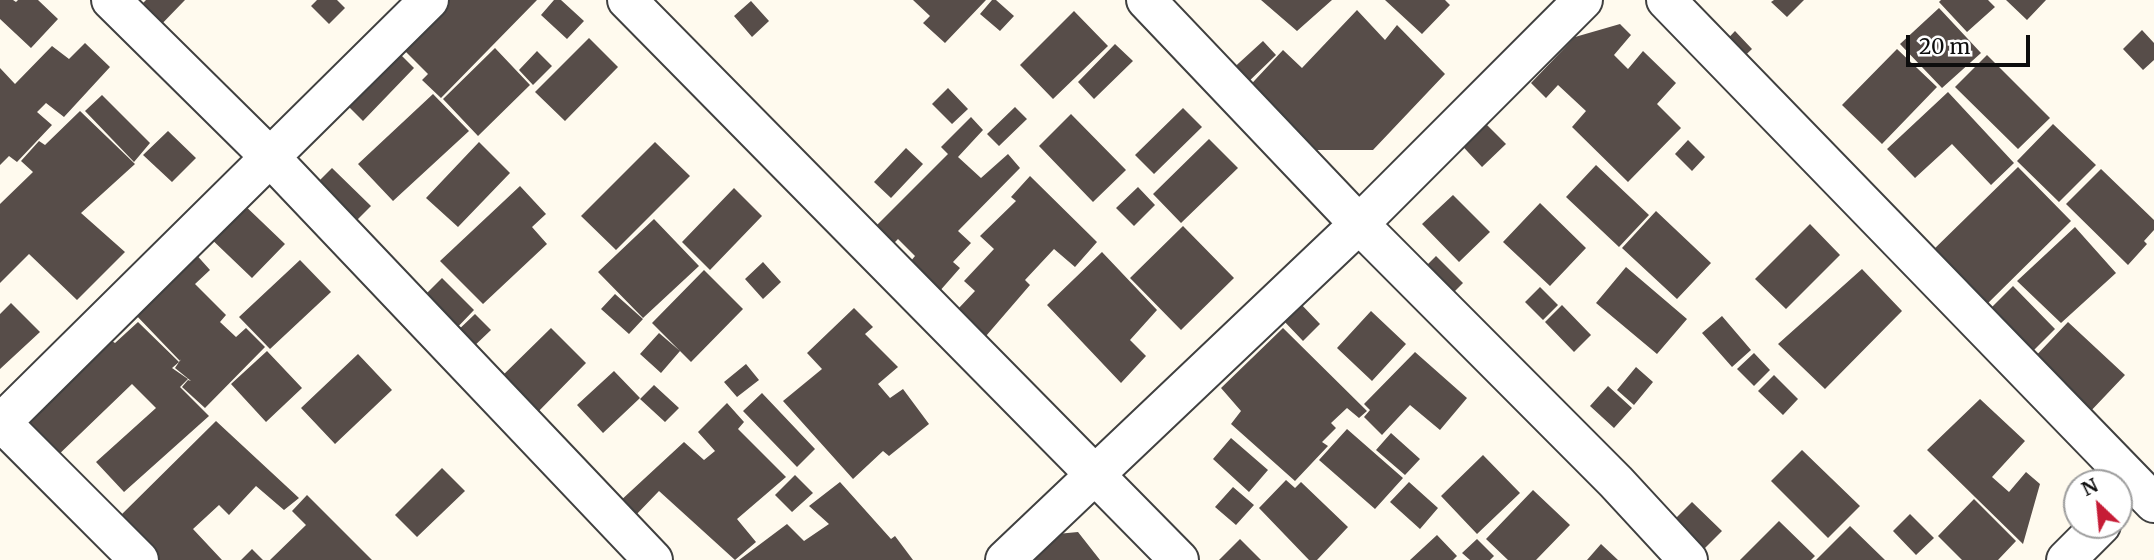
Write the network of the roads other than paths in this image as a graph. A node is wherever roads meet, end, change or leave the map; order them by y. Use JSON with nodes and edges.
{"nodes":[{"id":1,"x":111,"y":0,"type":"edge"},
{"id":2,"x":429,"y":0,"type":"edge"},
{"id":3,"x":627,"y":0,"type":"edge"},
{"id":4,"x":1146,"y":0,"type":"edge"},
{"id":5,"x":1583,"y":0,"type":"edge"},
{"id":6,"x":1665,"y":0,"type":"edge"},
{"id":7,"x":270,"y":157,"type":"junction"},
{"id":8,"x":1359,"y":224,"type":"junction"},
{"id":9,"x":0,"y":422,"type":"edge"},
{"id":10,"x":1095,"y":473,"type":"junction"},
{"id":11,"x":2142,"y":492,"type":"edge"},
{"id":12,"x":2087,"y":539,"type":"edge"},
{"id":13,"x":139,"y":560,"type":"edge"},
{"id":14,"x":653,"y":560,"type":"edge"},
{"id":15,"x":1005,"y":560,"type":"edge"},
{"id":16,"x":1179,"y":560,"type":"edge"},
{"id":17,"x":1688,"y":560,"type":"edge"},
{"id":18,"x":2066,"y":560,"type":"edge"}],
"edges":[{"from":1,"to":7,"type":"street"},
{"from":2,"to":7,"type":"street"},
{"from":3,"to":10,"type":"street"},
{"from":4,"to":8,"type":"street"},
{"from":5,"to":8,"type":"street"},
{"from":6,"to":11,"type":"street"},
{"from":7,"to":9,"type":"street"},
{"from":7,"to":14,"type":"street"},
{"from":8,"to":10,"type":"street"},
{"from":8,"to":17,"type":"street"},
{"from":9,"to":13,"type":"street"},
{"from":10,"to":15,"type":"street"},
{"from":10,"to":16,"type":"street"},
{"from":12,"to":18,"type":"street"}]}
